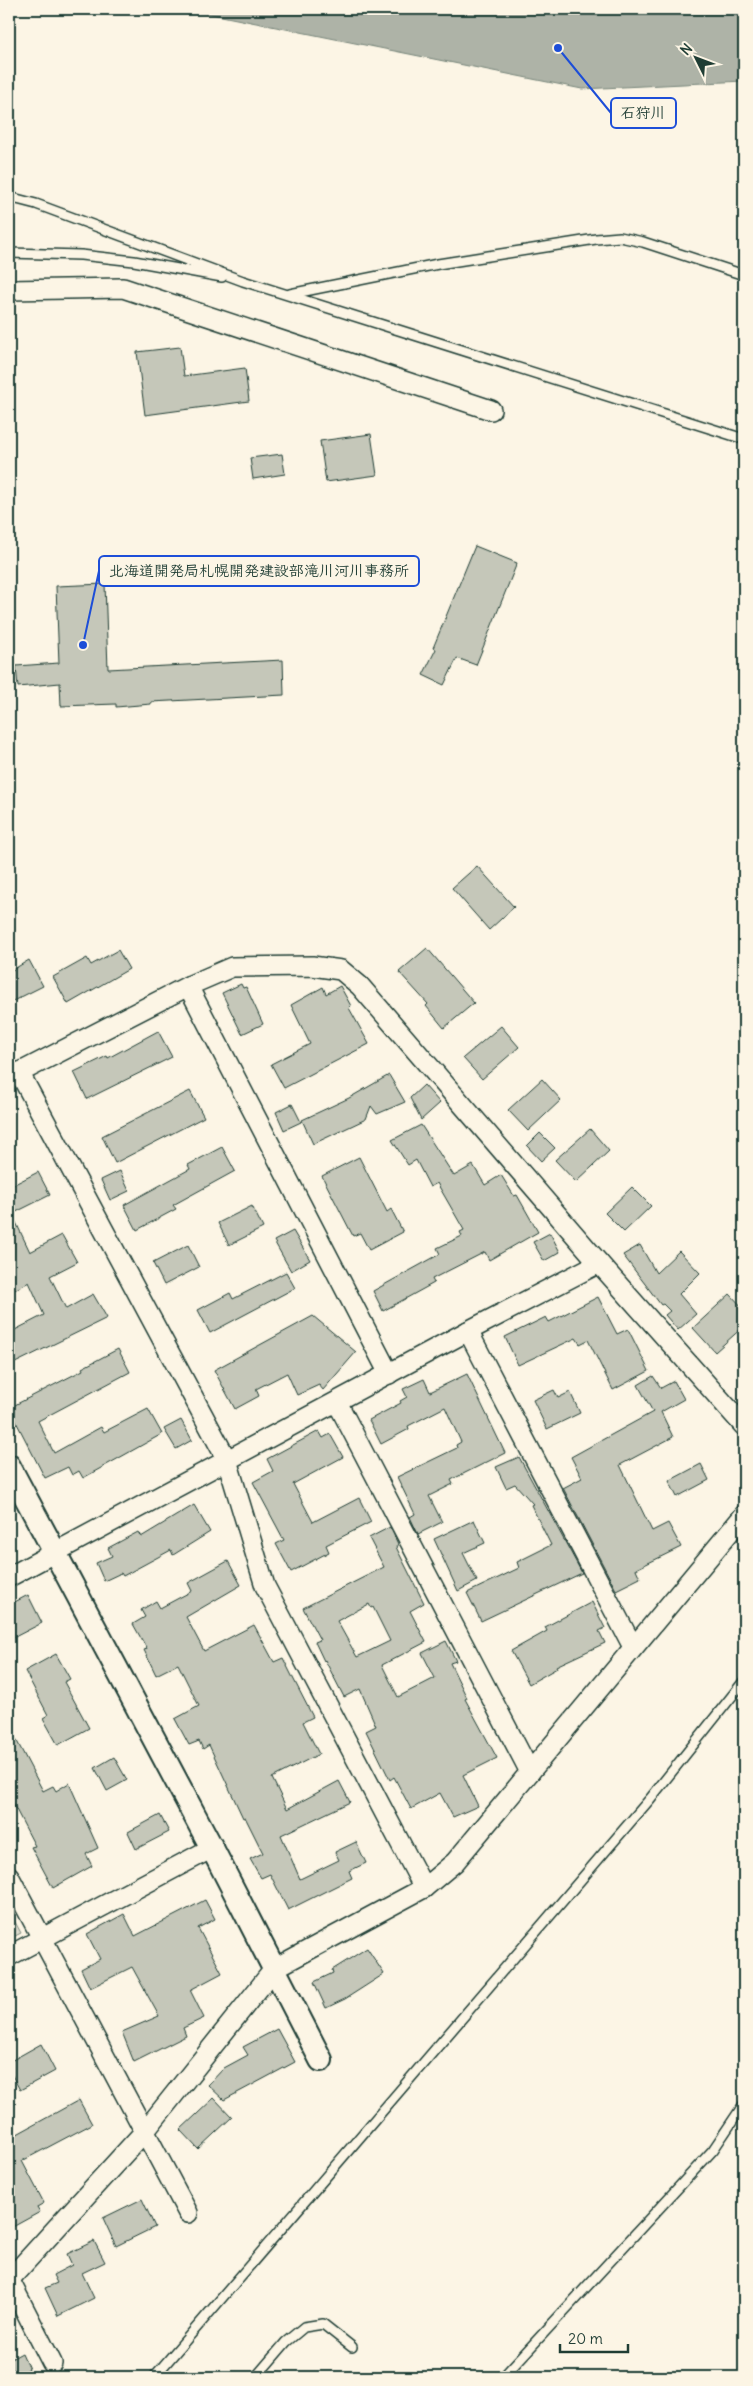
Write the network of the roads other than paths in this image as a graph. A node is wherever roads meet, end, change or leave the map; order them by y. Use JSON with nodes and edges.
{"nodes":[{"id":1,"x":9,"y":197,"type":"edge"},
{"id":2,"x":9,"y":253,"type":"edge"},
{"id":3,"x":744,"y":276,"type":"edge"},
{"id":4,"x":243,"y":281,"type":"junction"},
{"id":5,"x":9,"y":290,"type":"edge"},
{"id":6,"x":290,"y":294,"type":"junction"},
{"id":7,"x":491,"y":410,"type":"dead end"},
{"id":8,"x":744,"y":439,"type":"edge"},
{"id":9,"x":188,"y":986,"type":"junction"},
{"id":10,"x":14,"y":1075,"type":"edge"},
{"id":11,"x":599,"y":1263,"type":"junction"},
{"id":12,"x":468,"y":1331,"type":"junction"},
{"id":13,"x":389,"y":1374,"type":"junction"},
{"id":14,"x":337,"y":1402,"type":"junction"},
{"id":15,"x":744,"y":1426,"type":"edge"},
{"id":16,"x":227,"y":1460,"type":"junction"},
{"id":17,"x":9,"y":1466,"type":"edge"},
{"id":18,"x":744,"y":1515,"type":"edge"},
{"id":19,"x":55,"y":1552,"type":"junction"},
{"id":20,"x":9,"y":1577,"type":"edge"},
{"id":21,"x":633,"y":1647,"type":"junction"},
{"id":22,"x":744,"y":1682,"type":"edge"},
{"id":23,"x":530,"y":1772,"type":"junction"},
{"id":24,"x":212,"y":1848,"type":"junction"},
{"id":25,"x":9,"y":1876,"type":"edge"},
{"id":26,"x":424,"y":1888,"type":"junction"},
{"id":27,"x":41,"y":1938,"type":"junction"},
{"id":28,"x":9,"y":1956,"type":"edge"},
{"id":29,"x":275,"y":1968,"type":"junction"},
{"id":30,"x":321,"y":2060,"type":"dead end"},
{"id":31,"x":744,"y":2104,"type":"edge"},
{"id":32,"x":145,"y":2132,"type":"junction"},
{"id":33,"x":188,"y":2213,"type":"dead end"},
{"id":34,"x":9,"y":2280,"type":"edge"},
{"id":35,"x":352,"y":2347,"type":"dead end"},
{"id":36,"x":52,"y":2363,"type":"dead end"},
{"id":37,"x":154,"y":2377,"type":"edge"},
{"id":38,"x":256,"y":2377,"type":"edge"},
{"id":39,"x":502,"y":2377,"type":"edge"}],
"edges":[{"from":1,"to":4,"type":"lane"},
{"from":2,"to":4,"type":"lane"},
{"from":3,"to":6,"type":"lane"},
{"from":4,"to":6,"type":"lane"},
{"from":5,"to":7,"type":"street"},
{"from":6,"to":8,"type":"lane"},
{"from":9,"to":10,"type":"street"},
{"from":9,"to":11,"type":"street"},
{"from":9,"to":13,"type":"street"},
{"from":10,"to":16,"type":"street"},
{"from":11,"to":12,"type":"street"},
{"from":11,"to":15,"type":"street"},
{"from":12,"to":13,"type":"street"},
{"from":12,"to":21,"type":"street"},
{"from":13,"to":14,"type":"street"},
{"from":14,"to":16,"type":"street"},
{"from":14,"to":23,"type":"street"},
{"from":16,"to":19,"type":"street"},
{"from":16,"to":26,"type":"street"},
{"from":17,"to":19,"type":"street"},
{"from":18,"to":21,"type":"street"},
{"from":19,"to":20,"type":"street"},
{"from":19,"to":24,"type":"street"},
{"from":21,"to":23,"type":"street"},
{"from":22,"to":37,"type":"lane"},
{"from":23,"to":26,"type":"street"},
{"from":24,"to":27,"type":"street"},
{"from":24,"to":29,"type":"street"},
{"from":25,"to":27,"type":"street"},
{"from":26,"to":29,"type":"street"},
{"from":27,"to":28,"type":"street"},
{"from":27,"to":32,"type":"street"},
{"from":29,"to":30,"type":"street"},
{"from":29,"to":32,"type":"street"},
{"from":31,"to":39,"type":"lane"},
{"from":32,"to":33,"type":"street"},
{"from":32,"to":34,"type":"street"},
{"from":34,"to":36,"type":"street"},
{"from":35,"to":38,"type":"lane"}]}
